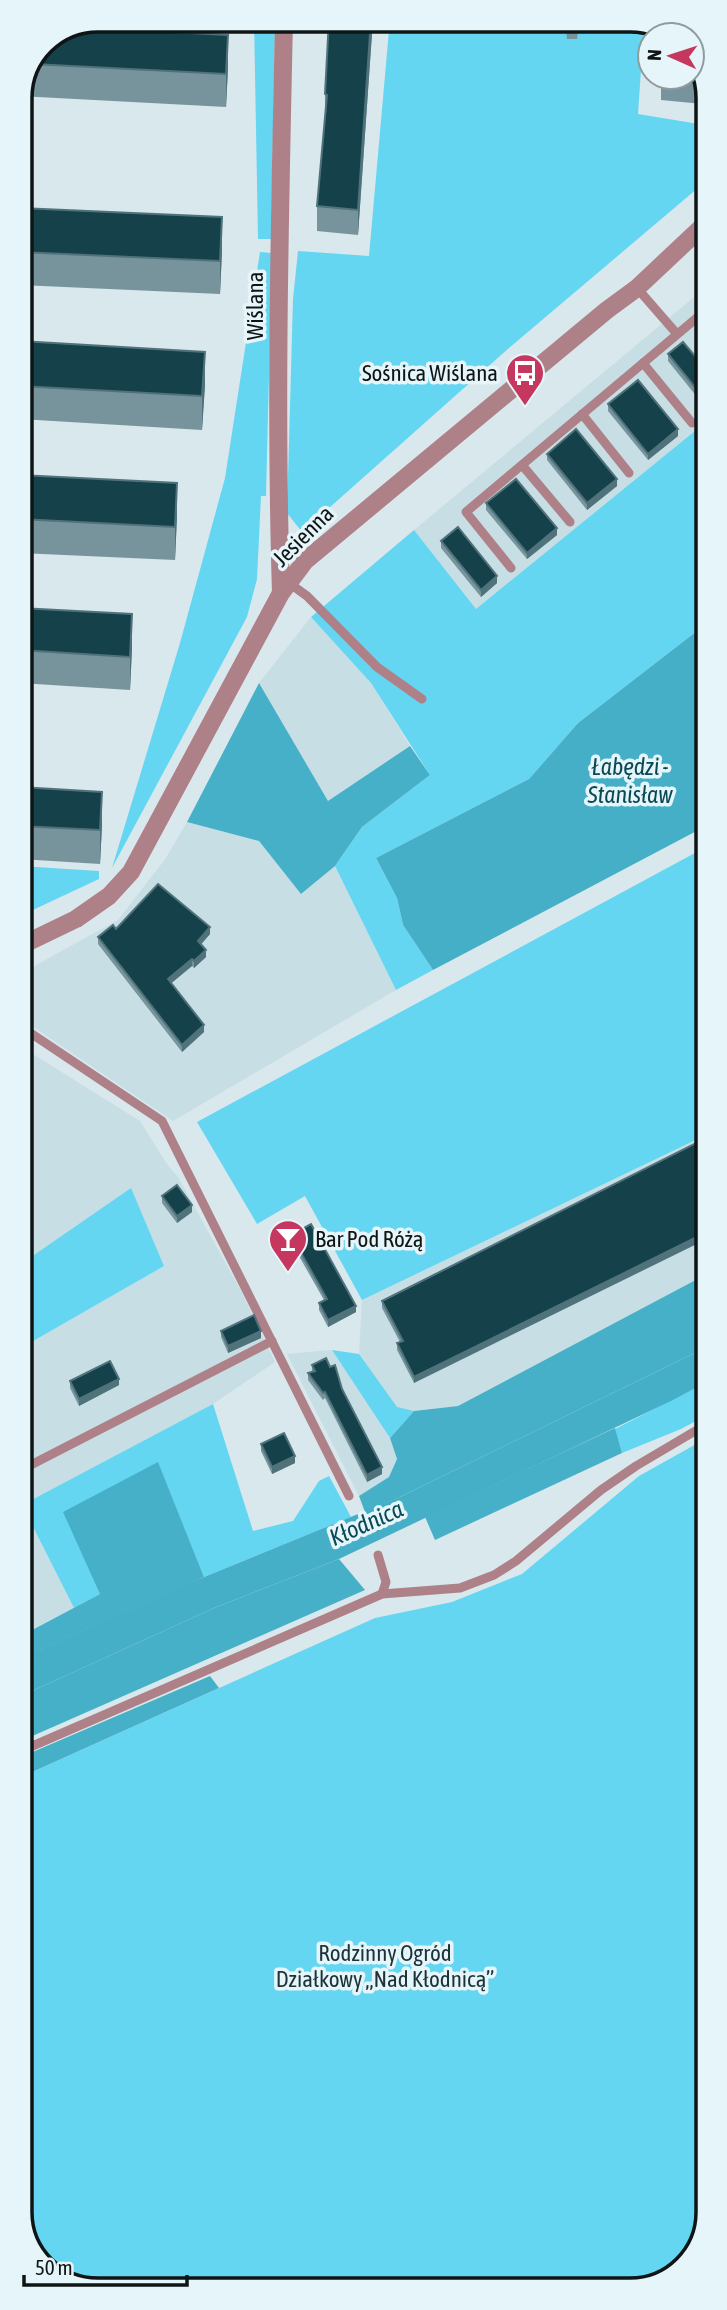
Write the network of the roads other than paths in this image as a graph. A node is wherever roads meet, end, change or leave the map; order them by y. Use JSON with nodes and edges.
{"nodes":[{"id":1,"x":284,"y":32,"type":"edge"},
{"id":2,"x":696,"y":232,"type":"edge"},
{"id":3,"x":637,"y":288,"type":"junction"},
{"id":4,"x":696,"y":319,"type":"edge"},
{"id":5,"x":677,"y":334,"type":"junction"},
{"id":6,"x":643,"y":363,"type":"junction"},
{"id":7,"x":582,"y":414,"type":"junction"},
{"id":8,"x":692,"y":423,"type":"dead end"},
{"id":9,"x":522,"y":465,"type":"junction"},
{"id":10,"x":629,"y":473,"type":"dead end"},
{"id":11,"x":570,"y":522,"type":"dead end"},
{"id":12,"x":511,"y":568,"type":"dead end"},
{"id":13,"x":285,"y":588,"type":"junction"},
{"id":14,"x":422,"y":699,"type":"dead end"},
{"id":15,"x":32,"y":940,"type":"edge"},
{"id":16,"x":32,"y":1034,"type":"edge"},
{"id":17,"x":272,"y":1341,"type":"junction"},
{"id":18,"x":696,"y":1430,"type":"edge"},
{"id":19,"x":32,"y":1464,"type":"edge"},
{"id":20,"x":349,"y":1496,"type":"dead end"},
{"id":21,"x":378,"y":1555,"type":"dead end"},
{"id":22,"x":382,"y":1594,"type":"junction"},
{"id":23,"x":32,"y":1746,"type":"edge"}],
"edges":[{"from":1,"to":13,"type":"street","name":"Wiślana"},
{"from":2,"to":3,"type":"street","name":"Jesienna"},
{"from":3,"to":5,"type":"lane"},
{"from":3,"to":13,"type":"street","name":"Jesienna"},
{"from":4,"to":5,"type":"lane"},
{"from":5,"to":6,"type":"lane"},
{"from":6,"to":7,"type":"lane"},
{"from":6,"to":8,"type":"lane"},
{"from":7,"to":9,"type":"lane"},
{"from":7,"to":10,"type":"lane"},
{"from":9,"to":11,"type":"lane"},
{"from":9,"to":12,"type":"lane"},
{"from":13,"to":14,"type":"lane"},
{"from":13,"to":15,"type":"street","name":"Jesienna"},
{"from":16,"to":17,"type":"lane"},
{"from":17,"to":19,"type":"lane"},
{"from":17,"to":20,"type":"lane"},
{"from":18,"to":22,"type":"lane"},
{"from":21,"to":22,"type":"lane"},
{"from":22,"to":23,"type":"lane"}]}
